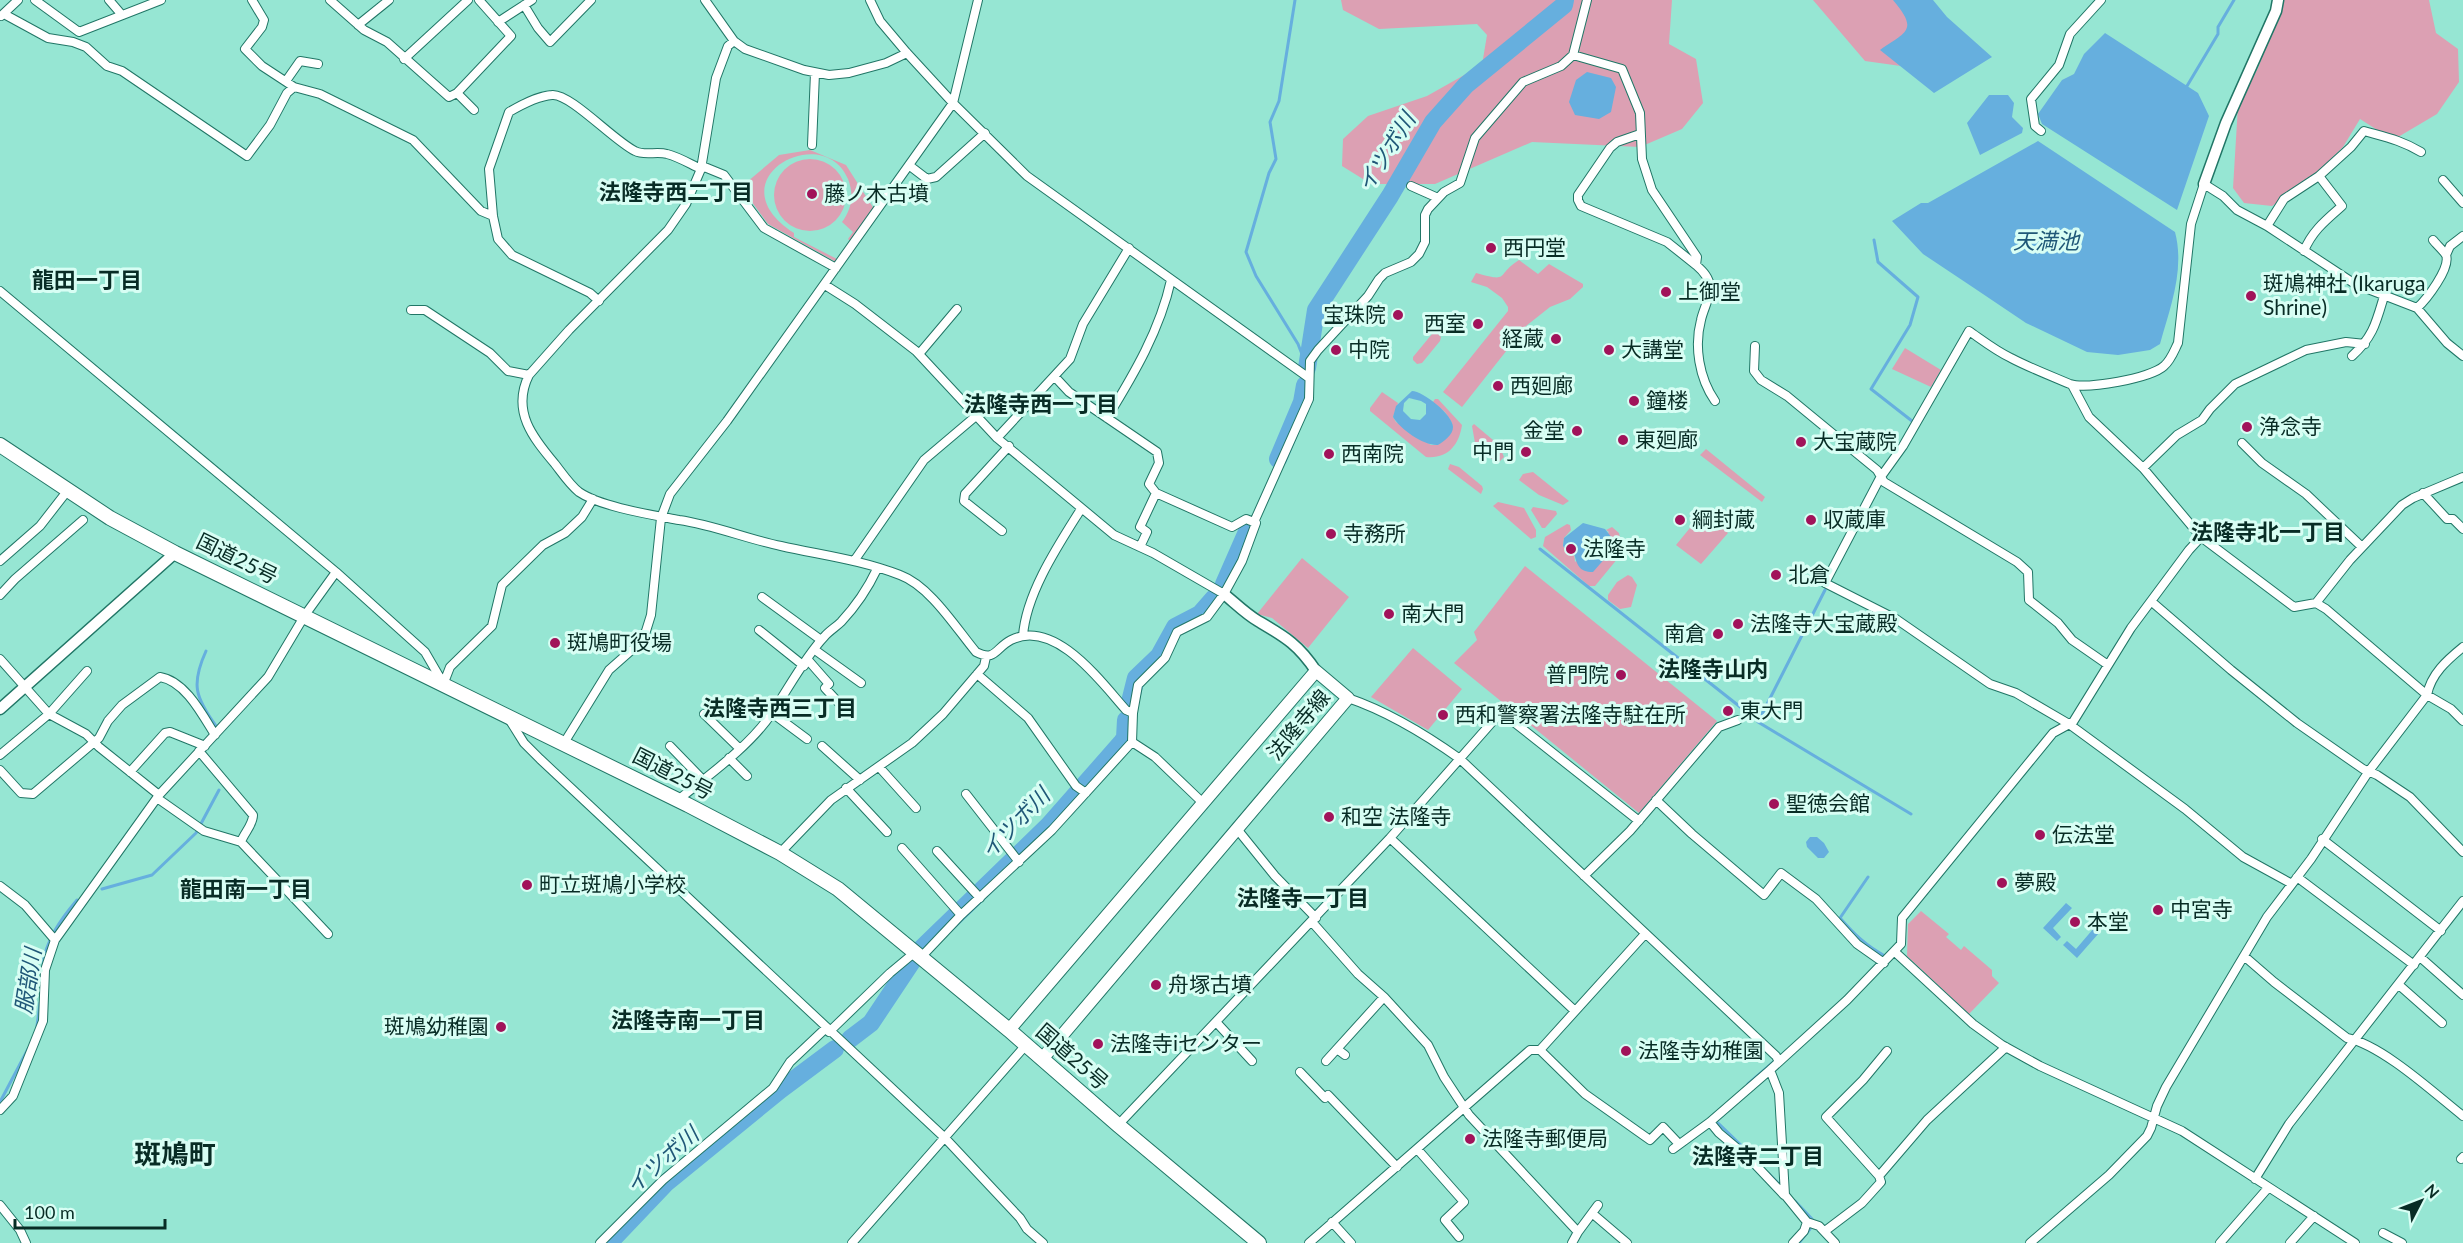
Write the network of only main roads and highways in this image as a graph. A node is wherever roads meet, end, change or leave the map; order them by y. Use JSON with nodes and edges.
{"nodes":[{"id":1,"x":0,"y":445,"type":"edge"},
{"id":2,"x":1009,"y":1030,"type":"junction"},
{"id":3,"x":1042,"y":1059,"type":"junction"},
{"id":4,"x":1259,"y":1243,"type":"edge"}],
"edges":[{"from":1,"to":2,"type":"highway","name":"国道25号"},
{"from":2,"to":3,"type":"highway","name":"国道25号"},
{"from":2,"to":3,"type":"main road","name":"法隆寺線"},
{"from":3,"to":4,"type":"highway","name":"国道25号"}]}
